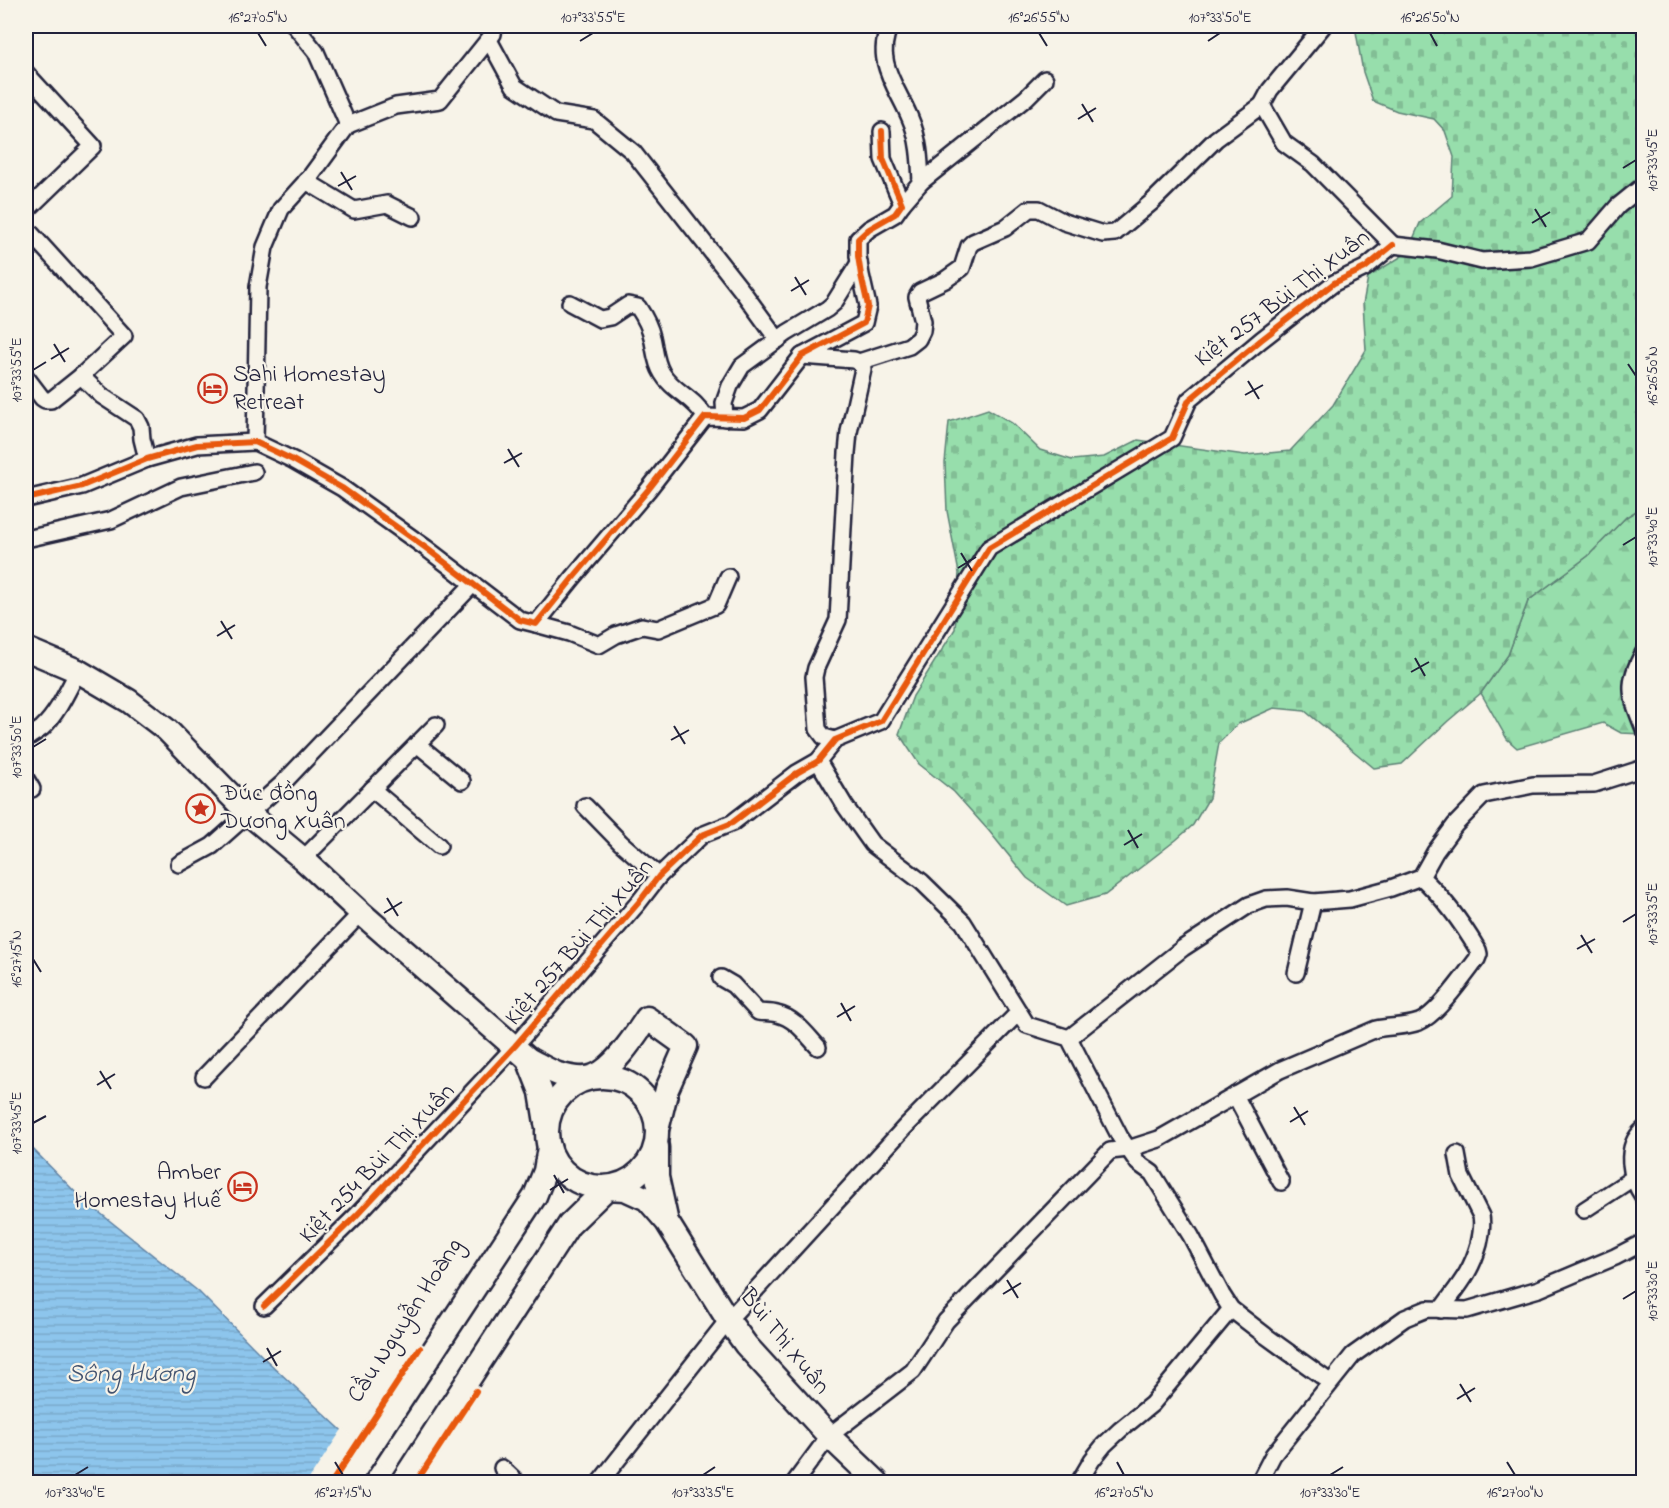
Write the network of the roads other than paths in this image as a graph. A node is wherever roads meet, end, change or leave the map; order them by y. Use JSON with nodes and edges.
{"nodes":[{"id":1,"x":295,"y":26,"type":"edge"},
{"id":2,"x":890,"y":26,"type":"edge"},
{"id":3,"x":1323,"y":26,"type":"edge"},
{"id":4,"x":492,"y":32,"type":"edge"},
{"id":5,"x":26,"y":73,"type":"edge"},
{"id":6,"x":1045,"y":79,"type":"dead end"},
{"id":7,"x":1262,"y":105,"type":"junction"},
{"id":8,"x":348,"y":125,"type":"junction"},
{"id":9,"x":882,"y":131,"type":"dead end"},
{"id":10,"x":306,"y":181,"type":"junction"},
{"id":11,"x":921,"y":182,"type":"junction"},
{"id":12,"x":1644,"y":185,"type":"edge"},
{"id":13,"x":902,"y":204,"type":"junction"},
{"id":14,"x":26,"y":211,"type":"edge"},
{"id":15,"x":413,"y":216,"type":"dead end"},
{"id":16,"x":26,"y":228,"type":"edge"},
{"id":17,"x":1393,"y":245,"type":"junction"},
{"id":18,"x":859,"y":263,"type":"junction"},
{"id":19,"x":570,"y":303,"type":"dead end"},
{"id":20,"x":778,"y":340,"type":"junction"},
{"id":21,"x":802,"y":356,"type":"junction"},
{"id":22,"x":858,"y":362,"type":"junction"},
{"id":23,"x":81,"y":376,"type":"junction"},
{"id":24,"x":26,"y":377,"type":"edge"},
{"id":25,"x":705,"y":417,"type":"junction"},
{"id":26,"x":724,"y":418,"type":"junction"},
{"id":27,"x":255,"y":442,"type":"junction"},
{"id":28,"x":147,"y":459,"type":"junction"},
{"id":29,"x":254,"y":472,"type":"dead end"},
{"id":30,"x":26,"y":499,"type":"edge"},
{"id":31,"x":26,"y":539,"type":"edge"},
{"id":32,"x":729,"y":577,"type":"dead end"},
{"id":33,"x":473,"y":584,"type":"junction"},
{"id":34,"x":536,"y":624,"type":"junction"},
{"id":35,"x":26,"y":649,"type":"edge"},
{"id":36,"x":1644,"y":652,"type":"edge"},
{"id":37,"x":78,"y":671,"type":"junction"},
{"id":38,"x":436,"y":725,"type":"dead end"},
{"id":39,"x":1644,"y":729,"type":"edge"},
{"id":40,"x":26,"y":739,"type":"edge"},
{"id":41,"x":835,"y":740,"type":"junction"},
{"id":42,"x":417,"y":744,"type":"junction"},
{"id":43,"x":818,"y":761,"type":"junction"},
{"id":44,"x":1644,"y":768,"type":"edge"},
{"id":45,"x":462,"y":781,"type":"dead end"},
{"id":46,"x":372,"y":789,"type":"junction"},
{"id":47,"x":585,"y":806,"type":"dead end"},
{"id":48,"x":249,"y":814,"type":"junction"},
{"id":49,"x":439,"y":846,"type":"dead end"},
{"id":50,"x":303,"y":859,"type":"junction"},
{"id":51,"x":179,"y":864,"type":"dead end"},
{"id":52,"x":659,"y":876,"type":"junction"},
{"id":53,"x":1421,"y":877,"type":"junction"},
{"id":54,"x":1313,"y":902,"type":"junction"},
{"id":55,"x":361,"y":913,"type":"junction"},
{"id":56,"x":1296,"y":972,"type":"dead end"},
{"id":57,"x":720,"y":978,"type":"dead end"},
{"id":58,"x":1018,"y":1012,"type":"junction"},
{"id":59,"x":1069,"y":1038,"type":"junction"},
{"id":60,"x":818,"y":1047,"type":"dead end"},
{"id":61,"x":522,"y":1052,"type":"junction"},
{"id":62,"x":595,"y":1076,"type":"junction"},
{"id":63,"x":204,"y":1077,"type":"dead end"},
{"id":64,"x":1235,"y":1095,"type":"junction"},
{"id":65,"x":1644,"y":1129,"type":"edge"},
{"id":66,"x":657,"y":1135,"type":"junction"},
{"id":67,"x":548,"y":1138,"type":"junction"},
{"id":68,"x":1128,"y":1149,"type":"junction"},
{"id":69,"x":1457,"y":1154,"type":"dead end"},
{"id":70,"x":1633,"y":1179,"type":"junction"},
{"id":71,"x":1281,"y":1182,"type":"dead end"},
{"id":72,"x":607,"y":1188,"type":"junction"},
{"id":73,"x":1644,"y":1198,"type":"edge"},
{"id":74,"x":1584,"y":1210,"type":"dead end"},
{"id":75,"x":667,"y":1222,"type":"junction"},
{"id":76,"x":1644,"y":1242,"type":"edge"},
{"id":77,"x":264,"y":1306,"type":"dead end"},
{"id":78,"x":1231,"y":1309,"type":"junction"},
{"id":79,"x":1441,"y":1310,"type":"junction"},
{"id":80,"x":728,"y":1320,"type":"junction"},
{"id":81,"x":426,"y":1351,"type":"junction"},
{"id":82,"x":1330,"y":1382,"type":"junction"},
{"id":83,"x":471,"y":1387,"type":"junction"},
{"id":84,"x":830,"y":1437,"type":"junction"},
{"id":85,"x":502,"y":1468,"type":"dead end"},
{"id":86,"x":332,"y":1482,"type":"edge"},
{"id":87,"x":347,"y":1482,"type":"edge"},
{"id":88,"x":402,"y":1482,"type":"edge"},
{"id":89,"x":416,"y":1482,"type":"edge"},
{"id":90,"x":517,"y":1482,"type":"edge"},
{"id":91,"x":600,"y":1482,"type":"edge"},
{"id":92,"x":795,"y":1482,"type":"edge"},
{"id":93,"x":877,"y":1482,"type":"edge"},
{"id":94,"x":1079,"y":1482,"type":"edge"},
{"id":95,"x":1259,"y":1482,"type":"edge"}],
"edges":[{"from":1,"to":8,"type":"street"},
{"from":2,"to":11,"type":"street"},
{"from":3,"to":7,"type":"street"},
{"from":4,"to":8,"type":"street"},
{"from":4,"to":20,"type":"street"},
{"from":5,"to":14,"type":"street"},
{"from":6,"to":11,"type":"street"},
{"from":7,"to":17,"type":"street"},
{"from":7,"to":22,"type":"street"},
{"from":8,"to":10,"type":"street"},
{"from":9,"to":13,"type":"street"},
{"from":10,"to":15,"type":"street"},
{"from":10,"to":27,"type":"street"},
{"from":11,"to":13,"type":"street"},
{"from":12,"to":17,"type":"street"},
{"from":13,"to":18,"type":"street"},
{"from":16,"to":23,"type":"street"},
{"from":17,"to":41,"type":"street","name":"Kiệt 257 Bùi Thị Xuân"},
{"from":18,"to":20,"type":"street"},
{"from":18,"to":21,"type":"street"},
{"from":19,"to":25,"type":"street"},
{"from":20,"to":26,"type":"street"},
{"from":21,"to":22,"type":"street"},
{"from":21,"to":26,"type":"street"},
{"from":22,"to":41,"type":"street"},
{"from":23,"to":24,"type":"street"},
{"from":23,"to":28,"type":"street"},
{"from":25,"to":26,"type":"street"},
{"from":25,"to":34,"type":"street"},
{"from":27,"to":28,"type":"street"},
{"from":27,"to":33,"type":"street"},
{"from":28,"to":30,"type":"street"},
{"from":29,"to":31,"type":"street"},
{"from":32,"to":34,"type":"street"},
{"from":33,"to":34,"type":"street"},
{"from":33,"to":48,"type":"street"},
{"from":35,"to":37,"type":"main road"},
{"from":36,"to":39,"type":"street"},
{"from":37,"to":40,"type":"street"},
{"from":37,"to":48,"type":"main road"},
{"from":38,"to":42,"type":"street"},
{"from":41,"to":43,"type":"street","name":"Kiệt 257 Bùi Thị Xuân"},
{"from":42,"to":45,"type":"street"},
{"from":42,"to":46,"type":"street"},
{"from":43,"to":52,"type":"street","name":"Kiệt 257 Bùi Thị Xuân"},
{"from":43,"to":58,"type":"street"},
{"from":44,"to":53,"type":"street"},
{"from":46,"to":49,"type":"street"},
{"from":46,"to":50,"type":"street"},
{"from":47,"to":52,"type":"street"},
{"from":48,"to":50,"type":"main road"},
{"from":48,"to":51,"type":"street"},
{"from":50,"to":55,"type":"main road"},
{"from":52,"to":61,"type":"street","name":"Kiệt 257 Bùi Thị Xuân"},
{"from":53,"to":54,"type":"street"},
{"from":53,"to":64,"type":"street"},
{"from":54,"to":56,"type":"street"},
{"from":54,"to":59,"type":"street"},
{"from":55,"to":61,"type":"main road"},
{"from":55,"to":63,"type":"street"},
{"from":57,"to":60,"type":"street"},
{"from":58,"to":59,"type":"street"},
{"from":58,"to":80,"type":"street"},
{"from":59,"to":68,"type":"street"},
{"from":61,"to":62,"type":"main road"},
{"from":61,"to":67,"type":"main road"},
{"from":61,"to":77,"type":"street","name":"Kiệt 254 Bùi Thị Xuân"},
{"from":62,"to":66,"type":"main road"},
{"from":62,"to":66,"type":"main road"},
{"from":62,"to":67,"type":"main road"},
{"from":64,"to":68,"type":"street"},
{"from":64,"to":71,"type":"street"},
{"from":65,"to":70,"type":"street"},
{"from":66,"to":72,"type":"main road"},
{"from":66,"to":75,"type":"main road"},
{"from":67,"to":72,"type":"main road"},
{"from":67,"to":81,"type":"main road","name":"Cầu Nguyễn Hoàng"},
{"from":68,"to":78,"type":"street"},
{"from":68,"to":84,"type":"street"},
{"from":69,"to":79,"type":"street"},
{"from":70,"to":73,"type":"street"},
{"from":70,"to":74,"type":"street"},
{"from":72,"to":75,"type":"main road"},
{"from":72,"to":83,"type":"main road"},
{"from":75,"to":80,"type":"main road","name":"Bùi Thị Xuân"},
{"from":76,"to":79,"type":"street"},
{"from":78,"to":82,"type":"street"},
{"from":78,"to":94,"type":"street"},
{"from":79,"to":82,"type":"street"},
{"from":80,"to":84,"type":"main road","name":"Bùi Thị Xuân"},
{"from":80,"to":91,"type":"street"},
{"from":81,"to":86,"type":"main road","name":"Cầu Nguyễn Hoàng"},
{"from":81,"to":87,"type":"main road","name":"Cầu Nguyễn Hoàng"},
{"from":82,"to":95,"type":"street"},
{"from":83,"to":88,"type":"main road"},
{"from":83,"to":89,"type":"main road"},
{"from":84,"to":92,"type":"street"},
{"from":84,"to":93,"type":"main road","name":"Bùi Thị Xuân"},
{"from":85,"to":90,"type":"street"}]}
